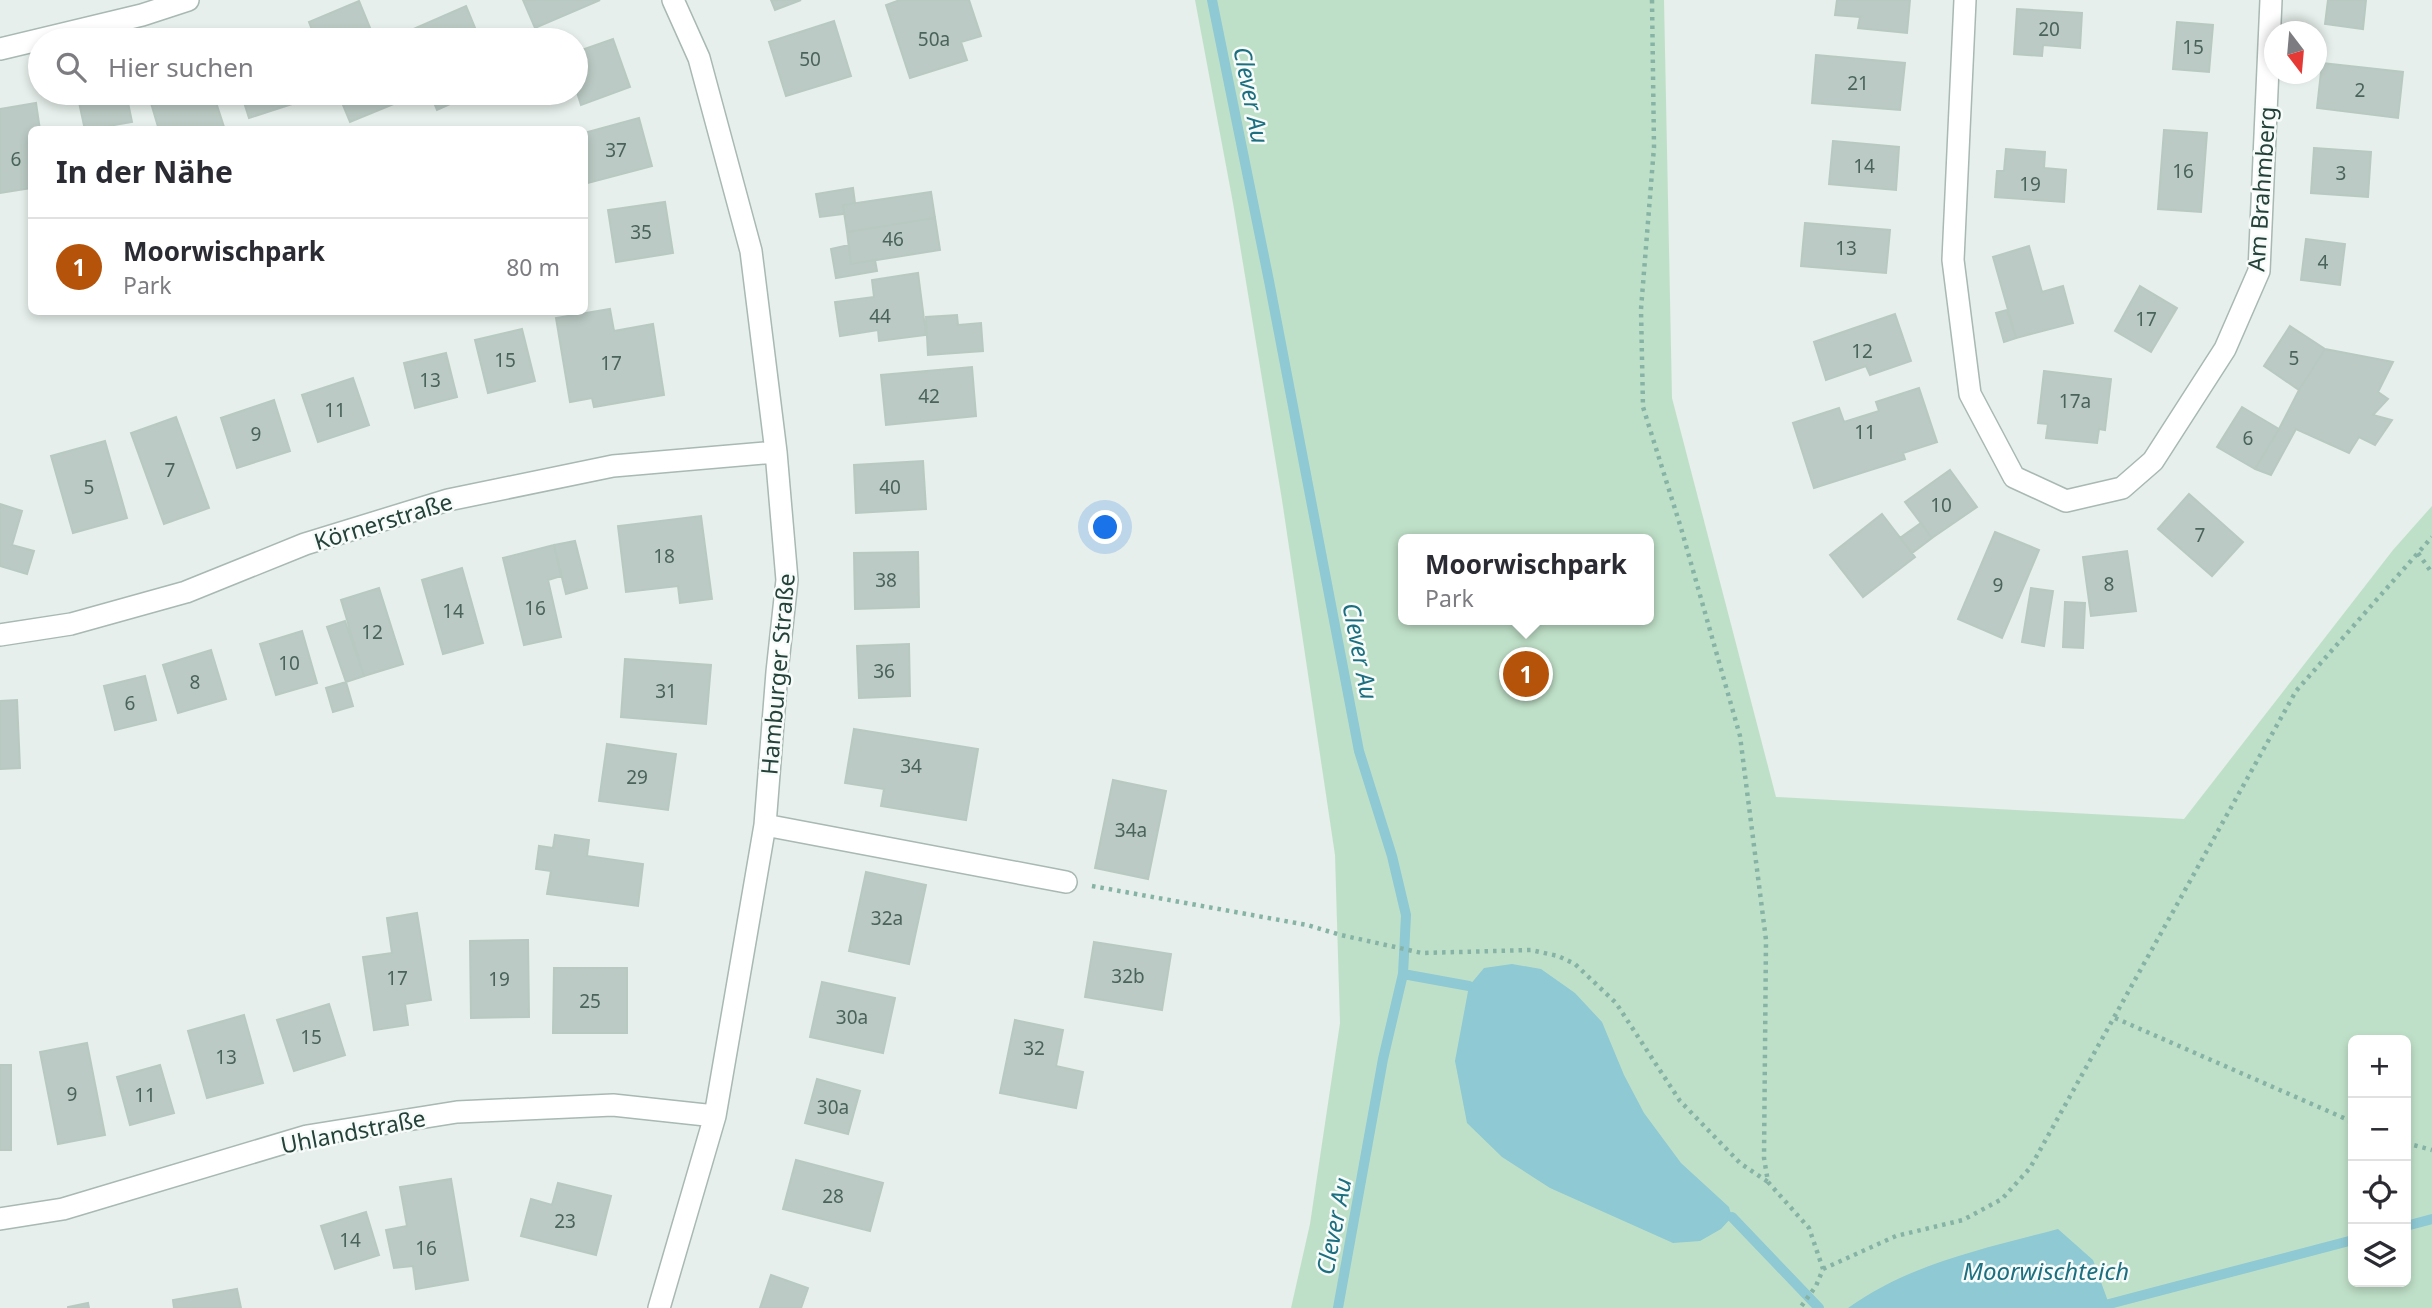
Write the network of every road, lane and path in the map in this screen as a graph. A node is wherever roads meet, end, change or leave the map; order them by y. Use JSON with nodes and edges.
{"nodes":[{"id":1,"x":188,"y":0,"type":"edge"},
{"id":2,"x":673,"y":0,"type":"edge"},
{"id":3,"x":1652,"y":0,"type":"edge"},
{"id":4,"x":1965,"y":0,"type":"edge"},
{"id":5,"x":2271,"y":0,"type":"edge"},
{"id":6,"x":88,"y":28,"type":"edge"},
{"id":7,"x":28,"y":42,"type":"edge"},
{"id":8,"x":0,"y":49,"type":"edge"},
{"id":9,"x":776,"y":452,"type":"junction"},
{"id":10,"x":2432,"y":537,"type":"edge"},
{"id":11,"x":2418,"y":553,"type":"junction"},
{"id":12,"x":2432,"y":573,"type":"edge"},
{"id":13,"x":0,"y":635,"type":"edge"},
{"id":14,"x":765,"y":825,"type":"junction"},
{"id":15,"x":1066,"y":882,"type":"dead end"},
{"id":16,"x":1095,"y":886,"type":"dead end"},
{"id":17,"x":2115,"y":1018,"type":"junction"},
{"id":18,"x":715,"y":1116,"type":"junction"},
{"id":19,"x":2348,"y":1120,"type":"edge"},
{"id":20,"x":2411,"y":1144,"type":"edge"},
{"id":21,"x":2432,"y":1150,"type":"edge"},
{"id":22,"x":1768,"y":1182,"type":"junction"},
{"id":23,"x":0,"y":1219,"type":"edge"},
{"id":24,"x":1823,"y":1269,"type":"junction"},
{"id":25,"x":659,"y":1308,"type":"edge"},
{"id":26,"x":1800,"y":1308,"type":"edge"}],
"edges":[{"from":1,"to":6,"type":"street"},
{"from":2,"to":9,"type":"street","name":"Hamburger Straße"},
{"from":3,"to":22,"type":"path"},
{"from":4,"to":5,"type":"street","name":"Am Brahmberg"},
{"from":7,"to":8,"type":"street"},
{"from":9,"to":13,"type":"street","name":"Körnerstraße"},
{"from":9,"to":14,"type":"street","name":"Hamburger Straße"},
{"from":10,"to":11,"type":"path"},
{"from":11,"to":12,"type":"path"},
{"from":11,"to":17,"type":"path"},
{"from":14,"to":15,"type":"street"},
{"from":14,"to":18,"type":"street","name":"Hamburger Straße"},
{"from":16,"to":22,"type":"path"},
{"from":17,"to":19,"type":"path"},
{"from":17,"to":24,"type":"path"},
{"from":18,"to":23,"type":"street","name":"Uhlandstraße"},
{"from":18,"to":25,"type":"street","name":"Hamburger Straße"},
{"from":20,"to":21,"type":"path"},
{"from":22,"to":24,"type":"path"},
{"from":24,"to":26,"type":"path"}]}
